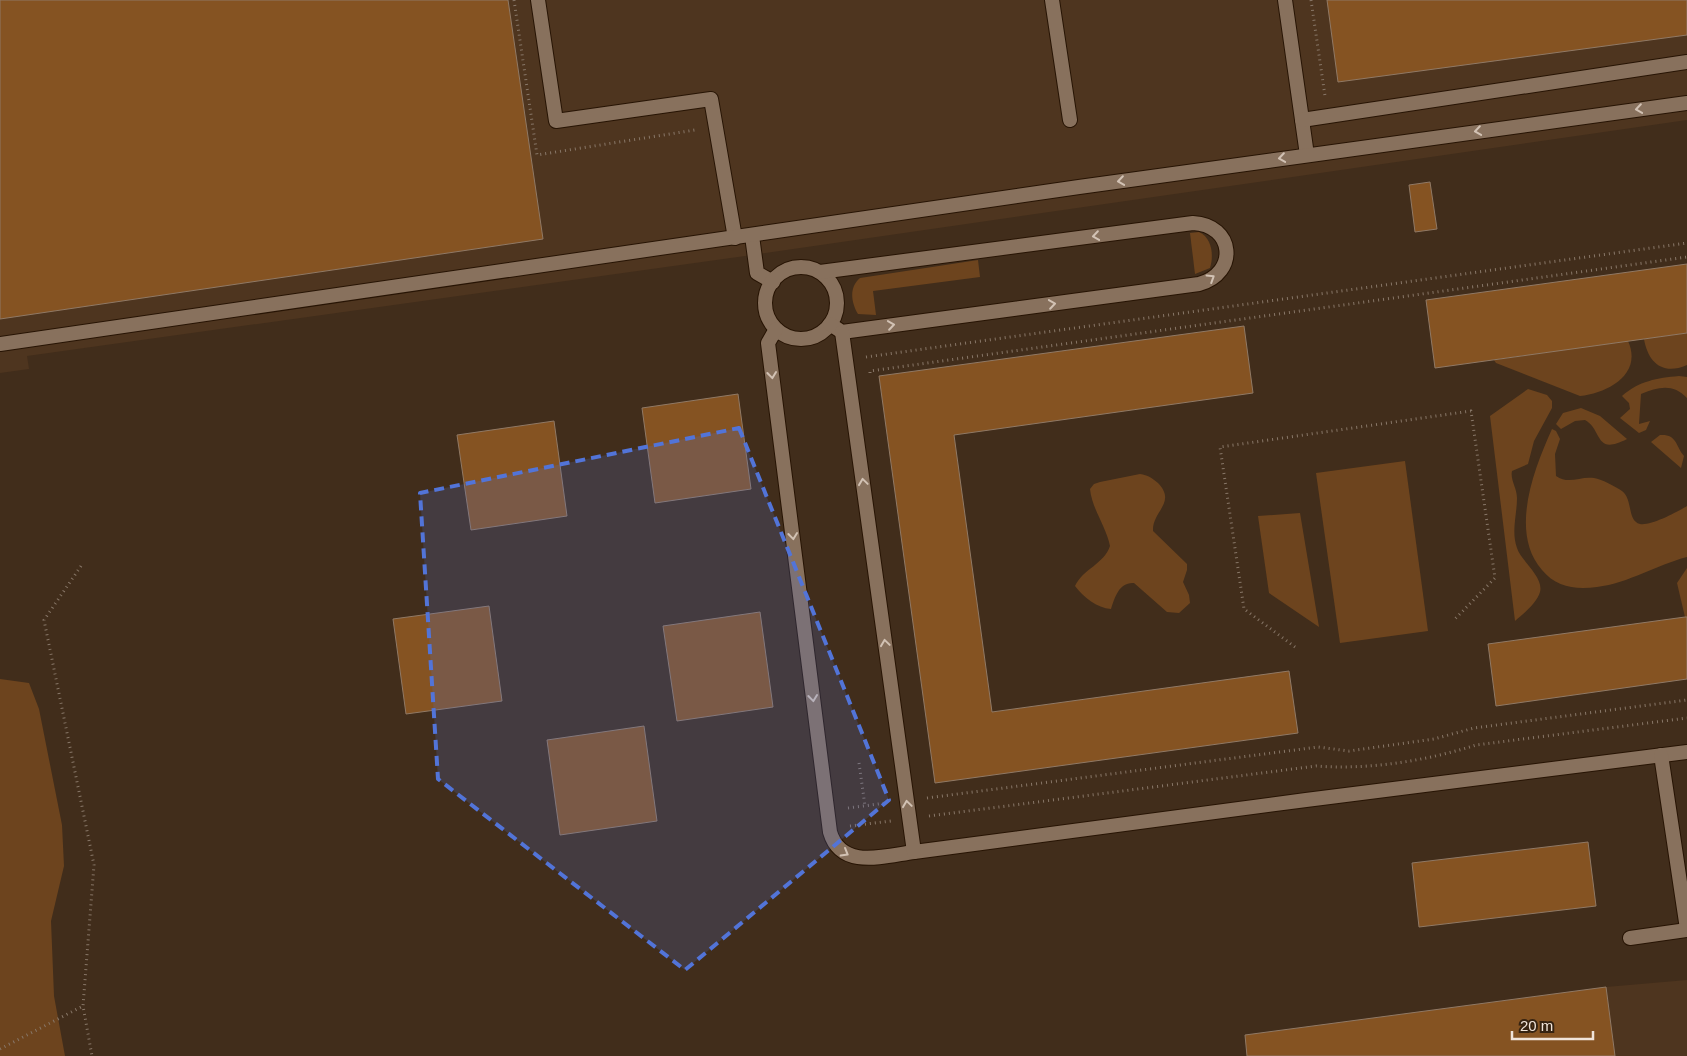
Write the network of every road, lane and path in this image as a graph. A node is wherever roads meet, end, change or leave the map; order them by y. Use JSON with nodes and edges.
{"nodes":[{"id":1,"x":538,"y":0,"type":"edge"},
{"id":2,"x":1052,"y":0,"type":"edge"},
{"id":3,"x":1285,"y":0,"type":"edge"},
{"id":4,"x":1687,"y":62,"type":"edge"},
{"id":5,"x":1687,"y":103,"type":"edge"},
{"id":6,"x":1070,"y":120,"type":"dead end"},
{"id":7,"x":1302,"y":120,"type":"junction"},
{"id":8,"x":1307,"y":155,"type":"junction"},
{"id":9,"x":752,"y":236,"type":"junction"},
{"id":10,"x":735,"y":238,"type":"junction"},
{"id":11,"x":1687,"y":243,"type":"edge"},
{"id":12,"x":1687,"y":257,"type":"edge"},
{"id":13,"x":820,"y":272,"type":"junction"},
{"id":14,"x":773,"y":282,"type":"junction"},
{"id":15,"x":830,"y":324,"type":"junction"},
{"id":16,"x":776,"y":329,"type":"junction"},
{"id":17,"x":842,"y":332,"type":"junction"},
{"id":18,"x":0,"y":344,"type":"edge"},
{"id":19,"x":846,"y":359,"type":"junction"},
{"id":20,"x":871,"y":380,"type":"dead end"},
{"id":21,"x":81,"y":566,"type":"dead end"},
{"id":22,"x":1453,"y":621,"type":"dead end"},
{"id":23,"x":1295,"y":646,"type":"dead end"},
{"id":24,"x":1687,"y":700,"type":"edge"},
{"id":25,"x":1687,"y":718,"type":"edge"},
{"id":26,"x":1687,"y":752,"type":"edge"},
{"id":27,"x":1661,"y":755,"type":"junction"},
{"id":28,"x":859,"y":763,"type":"dead end"},
{"id":29,"x":924,"y":788,"type":"dead end"},
{"id":30,"x":907,"y":801,"type":"junction"},
{"id":31,"x":865,"y":806,"type":"junction"},
{"id":32,"x":827,"y":810,"type":"junction"},
{"id":33,"x":909,"y":818,"type":"junction"},
{"id":34,"x":829,"y":829,"type":"junction"},
{"id":35,"x":914,"y":852,"type":"junction"},
{"id":36,"x":1687,"y":929,"type":"edge"},
{"id":37,"x":1630,"y":938,"type":"dead end"},
{"id":38,"x":83,"y":1006,"type":"junction"},
{"id":39,"x":0,"y":1048,"type":"edge"},
{"id":40,"x":92,"y":1056,"type":"edge"}],
"edges":[{"from":1,"to":10,"type":"lane"},
{"from":2,"to":6,"type":"lane"},
{"from":3,"to":7,"type":"lane"},
{"from":4,"to":7,"type":"lane"},
{"from":5,"to":8,"type":"lane","one_way":true},
{"from":7,"to":8,"type":"lane"},
{"from":8,"to":9,"type":"lane","one_way":true},
{"from":9,"to":10,"type":"lane"},
{"from":9,"to":14,"type":"lane"},
{"from":10,"to":18,"type":"lane"},
{"from":11,"to":19,"type":"path"},
{"from":12,"to":20,"type":"path"},
{"from":13,"to":14,"type":"lane"},
{"from":13,"to":15,"type":"lane"},
{"from":17,"to":13,"type":"lane","one_way":true},
{"from":14,"to":16,"type":"lane"},
{"from":15,"to":16,"type":"lane"},
{"from":15,"to":17,"type":"lane"},
{"from":16,"to":32,"type":"lane","one_way":true},
{"from":17,"to":19,"type":"lane"},
{"from":30,"to":19,"type":"lane","one_way":true},
{"from":21,"to":38,"type":"path"},
{"from":22,"to":23,"type":"path"},
{"from":24,"to":29,"type":"path"},
{"from":25,"to":33,"type":"path"},
{"from":26,"to":27,"type":"lane"},
{"from":27,"to":35,"type":"lane"},
{"from":27,"to":36,"type":"lane"},
{"from":28,"to":31,"type":"path"},
{"from":30,"to":31,"type":"path"},
{"from":33,"to":30,"type":"lane","one_way":true},
{"from":31,"to":32,"type":"path"},
{"from":32,"to":34,"type":"lane"},
{"from":33,"to":34,"type":"path"},
{"from":33,"to":35,"type":"lane"},
{"from":34,"to":35,"type":"lane","one_way":true},
{"from":36,"to":37,"type":"lane"},
{"from":38,"to":39,"type":"path"},
{"from":38,"to":40,"type":"path"}]}
